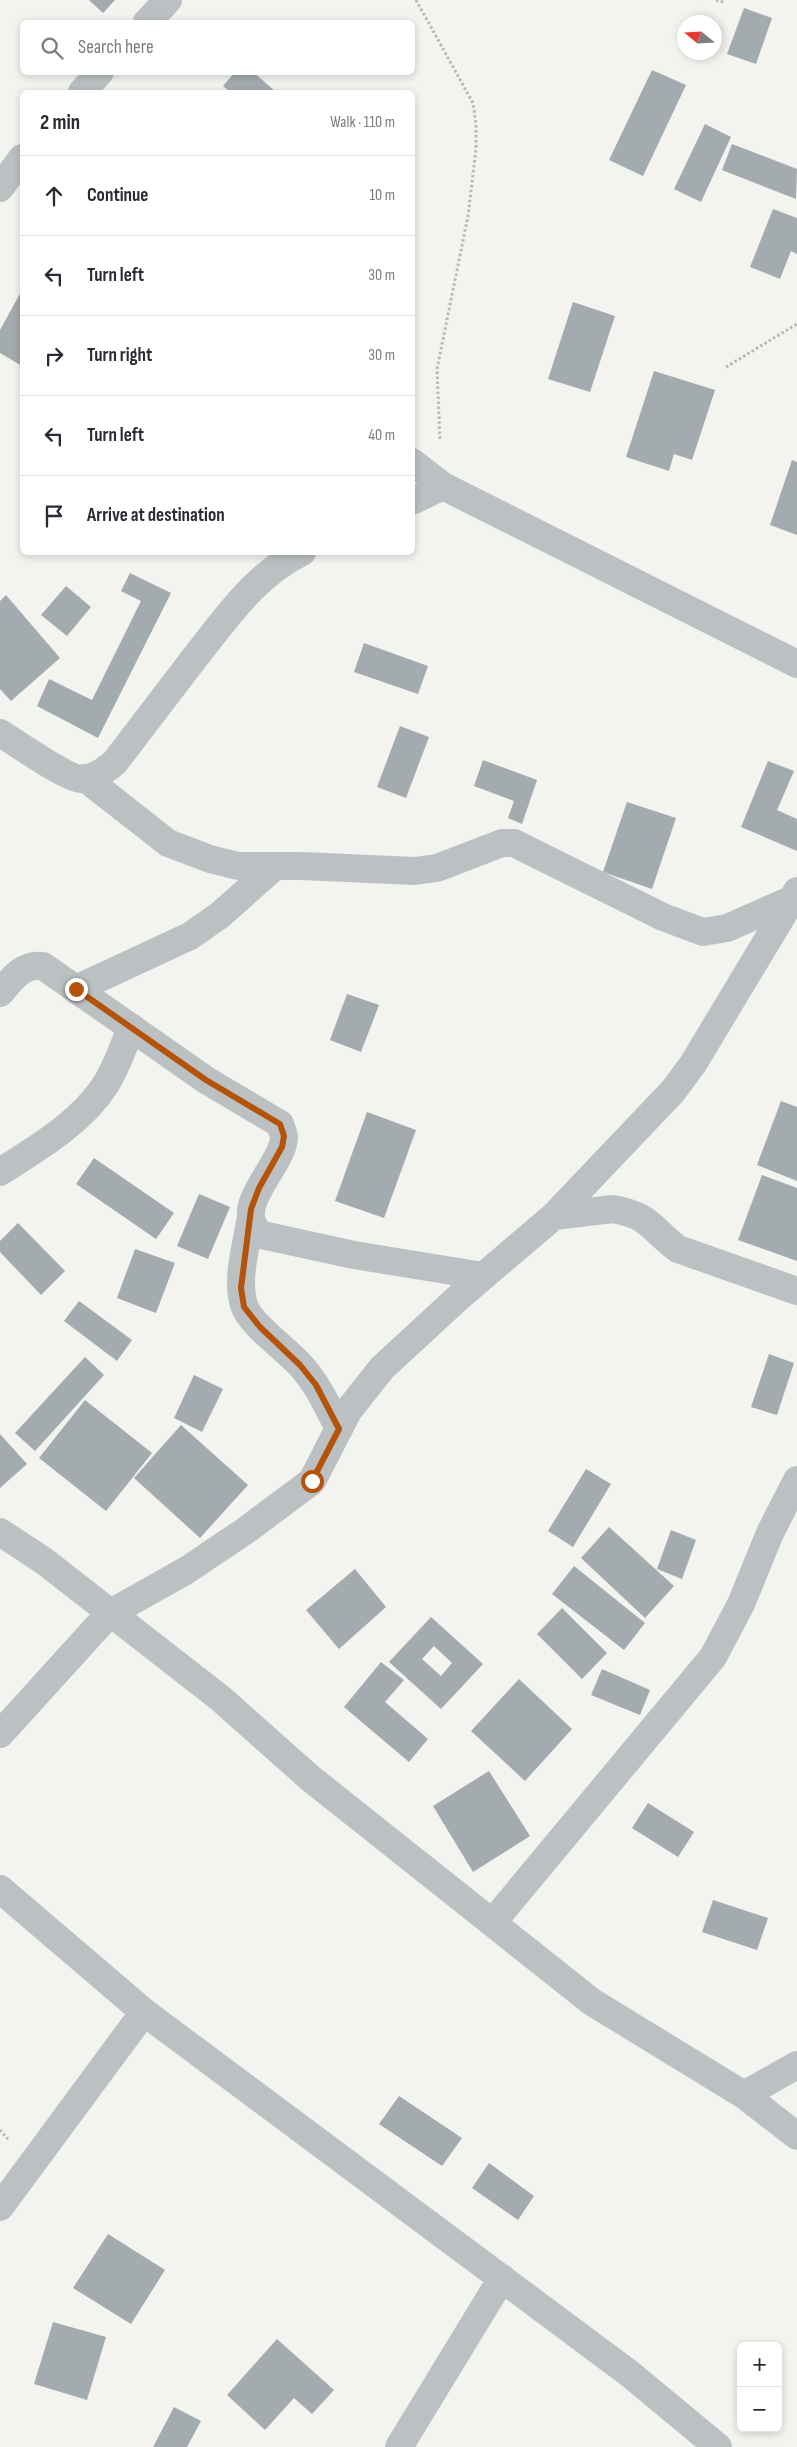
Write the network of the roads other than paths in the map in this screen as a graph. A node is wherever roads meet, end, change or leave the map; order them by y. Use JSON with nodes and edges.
{"nodes":[{"id":1,"x":168,"y":0,"type":"edge"},
{"id":2,"x":149,"y":20,"type":"edge"},
{"id":3,"x":97,"y":75,"type":"edge"},
{"id":4,"x":84,"y":90,"type":"edge"},
{"id":5,"x":20,"y":161,"type":"edge"},
{"id":6,"x":0,"y":188,"type":"edge"},
{"id":7,"x":415,"y":464,"type":"edge"},
{"id":8,"x":443,"y":486,"type":"junction"},
{"id":9,"x":415,"y":500,"type":"edge"},
{"id":10,"x":296,"y":555,"type":"edge"},
{"id":11,"x":797,"y":664,"type":"edge"},
{"id":12,"x":0,"y":733,"type":"edge"},
{"id":13,"x":85,"y":778,"type":"junction"},
{"id":14,"x":275,"y":866,"type":"junction"},
{"id":15,"x":795,"y":895,"type":"edge"},
{"id":16,"x":76,"y":989,"type":"junction"},
{"id":17,"x":0,"y":993,"type":"edge"},
{"id":18,"x":131,"y":1027,"type":"junction"},
{"id":19,"x":0,"y":1172,"type":"edge"},
{"id":20,"x":554,"y":1216,"type":"junction"},
{"id":21,"x":250,"y":1222,"type":"junction"},
{"id":22,"x":483,"y":1276,"type":"junction"},
{"id":23,"x":797,"y":1292,"type":"edge"},
{"id":24,"x":339,"y":1429,"type":"junction"},
{"id":25,"x":797,"y":1480,"type":"edge"},
{"id":26,"x":0,"y":1532,"type":"edge"},
{"id":27,"x":109,"y":1614,"type":"junction"},
{"id":28,"x":0,"y":1734,"type":"edge"},
{"id":29,"x":0,"y":1889,"type":"edge"},
{"id":30,"x":492,"y":1923,"type":"junction"},
{"id":31,"x":144,"y":2012,"type":"junction"},
{"id":32,"x":797,"y":2064,"type":"edge"},
{"id":33,"x":744,"y":2095,"type":"junction"},
{"id":34,"x":797,"y":2136,"type":"edge"},
{"id":35,"x":0,"y":2207,"type":"edge"},
{"id":36,"x":502,"y":2278,"type":"junction"},
{"id":37,"x":398,"y":2447,"type":"edge"},
{"id":38,"x":718,"y":2447,"type":"edge"}],
"edges":[{"from":1,"to":2,"type":"street"},
{"from":3,"to":4,"type":"street"},
{"from":5,"to":6,"type":"street"},
{"from":7,"to":8,"type":"street"},
{"from":8,"to":9,"type":"street"},
{"from":8,"to":11,"type":"street"},
{"from":10,"to":13,"type":"street"},
{"from":12,"to":13,"type":"street"},
{"from":13,"to":14,"type":"street"},
{"from":14,"to":15,"type":"street"},
{"from":14,"to":16,"type":"street"},
{"from":15,"to":20,"type":"street"},
{"from":16,"to":17,"type":"street"},
{"from":16,"to":18,"type":"street"},
{"from":18,"to":19,"type":"street"},
{"from":18,"to":21,"type":"street"},
{"from":20,"to":22,"type":"street"},
{"from":20,"to":23,"type":"street"},
{"from":21,"to":22,"type":"street"},
{"from":21,"to":24,"type":"street"},
{"from":22,"to":24,"type":"street"},
{"from":24,"to":27,"type":"street"},
{"from":25,"to":30,"type":"street"},
{"from":26,"to":27,"type":"street"},
{"from":27,"to":28,"type":"street"},
{"from":27,"to":30,"type":"street"},
{"from":29,"to":31,"type":"street"},
{"from":30,"to":33,"type":"street"},
{"from":31,"to":35,"type":"street"},
{"from":31,"to":36,"type":"street"},
{"from":32,"to":33,"type":"street"},
{"from":33,"to":34,"type":"street"},
{"from":36,"to":37,"type":"street"},
{"from":36,"to":38,"type":"street"}]}
